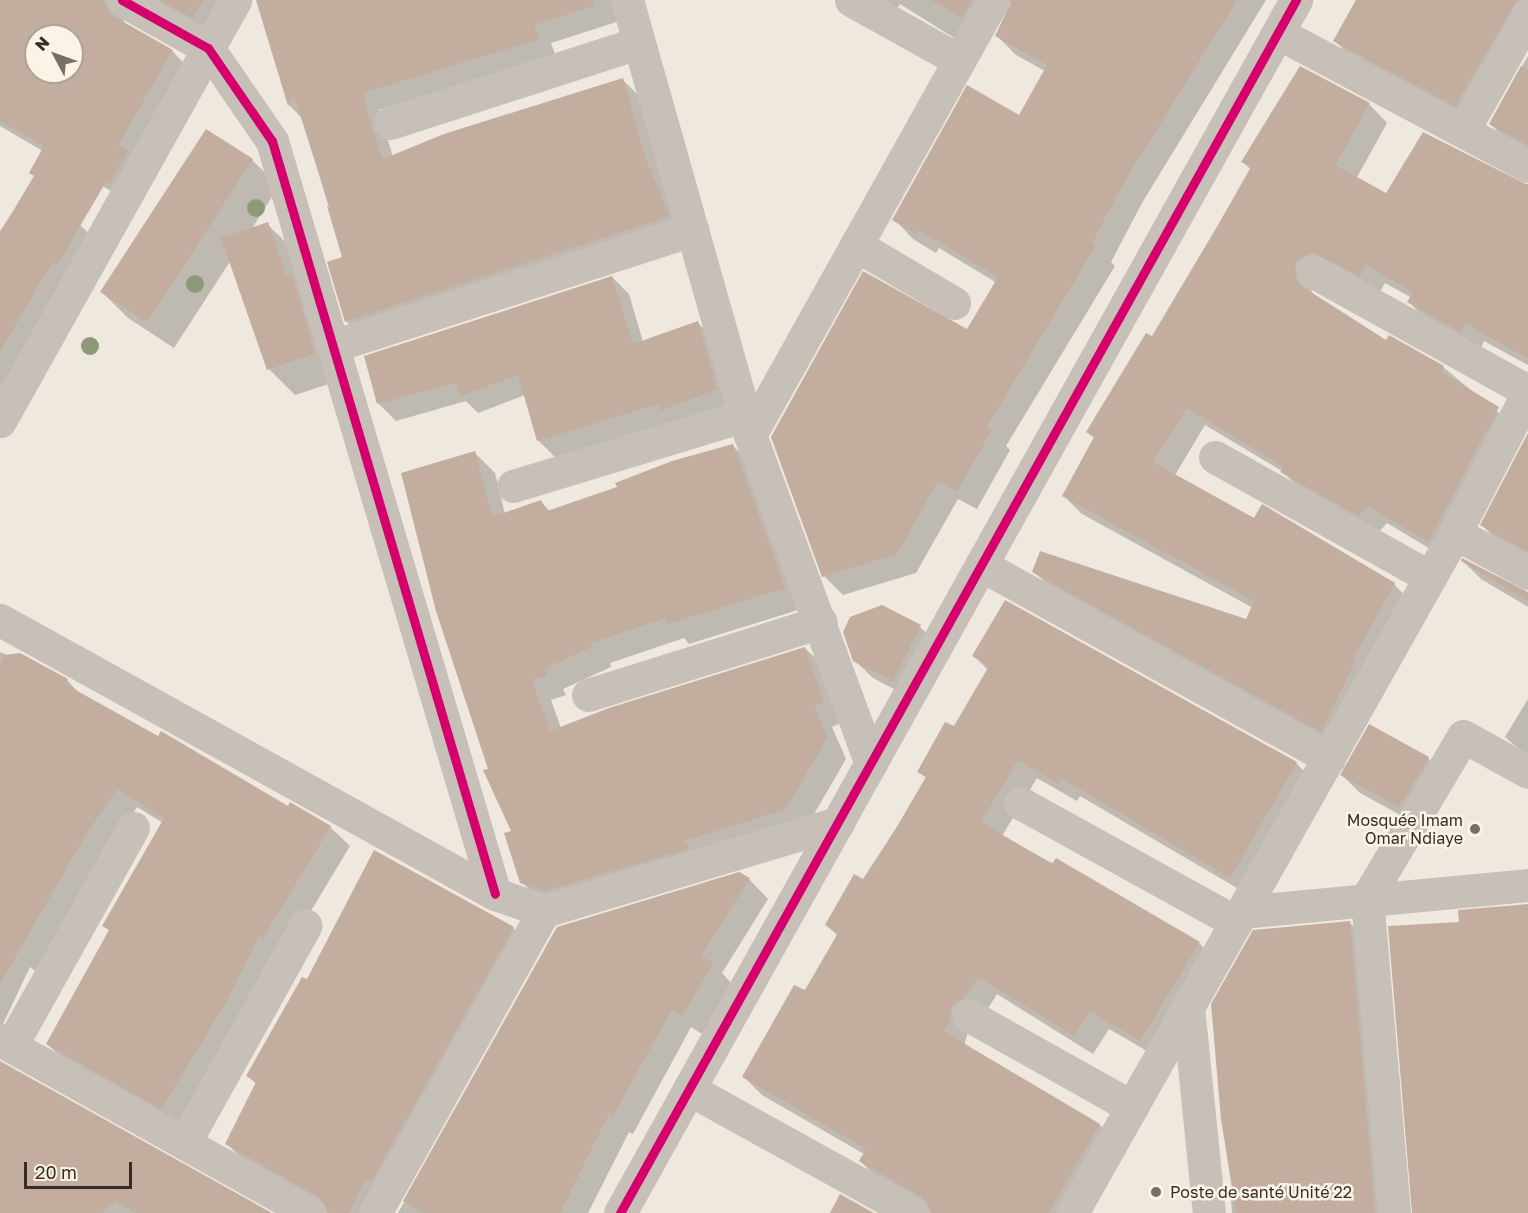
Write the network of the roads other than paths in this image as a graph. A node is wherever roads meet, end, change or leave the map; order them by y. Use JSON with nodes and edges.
{"nodes":[{"id":1,"x":122,"y":0,"type":"edge"},
{"id":2,"x":235,"y":0,"type":"edge"},
{"id":3,"x":627,"y":0,"type":"edge"},
{"id":4,"x":851,"y":0,"type":"edge"},
{"id":5,"x":993,"y":0,"type":"edge"},
{"id":6,"x":1285,"y":11,"type":"edge"},
{"id":7,"x":1528,"y":15,"type":"edge"},
{"id":8,"x":638,"y":43,"type":"junction"},
{"id":9,"x":208,"y":48,"type":"junction"},
{"id":10,"x":959,"y":60,"type":"junction"},
{"id":11,"x":390,"y":123,"type":"dead end"},
{"id":12,"x":1463,"y":132,"type":"junction"},
{"id":13,"x":1528,"y":166,"type":"edge"},
{"id":14,"x":693,"y":230,"type":"junction"},
{"id":15,"x":856,"y":245,"type":"junction"},
{"id":16,"x":1312,"y":271,"type":"dead end"},
{"id":17,"x":954,"y":303,"type":"dead end"},
{"id":18,"x":333,"y":346,"type":"junction"},
{"id":19,"x":1528,"y":391,"type":"edge"},
{"id":20,"x":0,"y":421,"type":"edge"},
{"id":21,"x":748,"y":425,"type":"junction"},
{"id":22,"x":1215,"y":457,"type":"dead end"},
{"id":23,"x":513,"y":486,"type":"dead end"},
{"id":24,"x":1455,"y":533,"type":"junction"},
{"id":25,"x":981,"y":565,"type":"junction"},
{"id":26,"x":1528,"y":573,"type":"edge"},
{"id":27,"x":1430,"y":577,"type":"junction"},
{"id":28,"x":821,"y":622,"type":"junction"},
{"id":29,"x":5,"y":633,"type":"edge"},
{"id":30,"x":588,"y":695,"type":"dead end"},
{"id":31,"x":1329,"y":758,"type":"junction"},
{"id":32,"x":871,"y":763,"type":"junction"},
{"id":33,"x":1528,"y":772,"type":"edge"},
{"id":34,"x":1020,"y":803,"type":"dead end"},
{"id":35,"x":838,"y":823,"type":"junction"},
{"id":36,"x":133,"y":828,"type":"dead end"},
{"id":37,"x":1528,"y":885,"type":"edge"},
{"id":38,"x":495,"y":894,"type":"junction"},
{"id":39,"x":1367,"y":898,"type":"junction"},
{"id":40,"x":544,"y":911,"type":"junction"},
{"id":41,"x":1239,"y":917,"type":"junction"},
{"id":42,"x":306,"y":926,"type":"dead end"},
{"id":43,"x":1188,"y":1007,"type":"junction"},
{"id":44,"x":968,"y":1016,"type":"dead end"},
{"id":45,"x":6,"y":1043,"type":"edge"},
{"id":46,"x":689,"y":1089,"type":"junction"},
{"id":47,"x":1132,"y":1107,"type":"junction"},
{"id":48,"x":185,"y":1142,"type":"junction"},
{"id":49,"x":310,"y":1213,"type":"edge"},
{"id":50,"x":375,"y":1213,"type":"edge"},
{"id":51,"x":620,"y":1213,"type":"edge"},
{"id":52,"x":913,"y":1213,"type":"edge"},
{"id":53,"x":1072,"y":1213,"type":"edge"},
{"id":54,"x":1209,"y":1213,"type":"edge"},
{"id":55,"x":1394,"y":1213,"type":"edge"}],
"edges":[{"from":1,"to":9,"type":"street"},
{"from":2,"to":9,"type":"street"},
{"from":3,"to":8,"type":"street"},
{"from":4,"to":10,"type":"street"},
{"from":5,"to":10,"type":"street"},
{"from":6,"to":12,"type":"street"},
{"from":6,"to":25,"type":"street"},
{"from":7,"to":12,"type":"street"},
{"from":8,"to":11,"type":"street"},
{"from":8,"to":14,"type":"street"},
{"from":9,"to":18,"type":"street"},
{"from":9,"to":20,"type":"street"},
{"from":10,"to":15,"type":"street"},
{"from":12,"to":13,"type":"street"},
{"from":14,"to":18,"type":"street"},
{"from":14,"to":21,"type":"street"},
{"from":15,"to":17,"type":"street"},
{"from":15,"to":21,"type":"street"},
{"from":16,"to":19,"type":"street"},
{"from":18,"to":38,"type":"street"},
{"from":19,"to":24,"type":"street"},
{"from":21,"to":23,"type":"street"},
{"from":21,"to":28,"type":"street"},
{"from":22,"to":27,"type":"street"},
{"from":24,"to":26,"type":"street"},
{"from":24,"to":27,"type":"street"},
{"from":25,"to":31,"type":"street"},
{"from":25,"to":32,"type":"street"},
{"from":27,"to":31,"type":"street"},
{"from":28,"to":30,"type":"street"},
{"from":28,"to":32,"type":"street"},
{"from":29,"to":38,"type":"street"},
{"from":31,"to":41,"type":"street"},
{"from":32,"to":35,"type":"street"},
{"from":33,"to":39,"type":"street"},
{"from":34,"to":41,"type":"street"},
{"from":35,"to":40,"type":"street"},
{"from":35,"to":46,"type":"street"},
{"from":36,"to":45,"type":"street"},
{"from":37,"to":39,"type":"street"},
{"from":38,"to":40,"type":"street"},
{"from":39,"to":41,"type":"street"},
{"from":39,"to":55,"type":"street"},
{"from":40,"to":50,"type":"street"},
{"from":41,"to":43,"type":"street"},
{"from":42,"to":48,"type":"street"},
{"from":43,"to":47,"type":"street"},
{"from":43,"to":54,"type":"street"},
{"from":44,"to":47,"type":"street"},
{"from":45,"to":48,"type":"street"},
{"from":46,"to":51,"type":"street"},
{"from":46,"to":52,"type":"street"},
{"from":47,"to":53,"type":"street"},
{"from":48,"to":49,"type":"street"}]}
